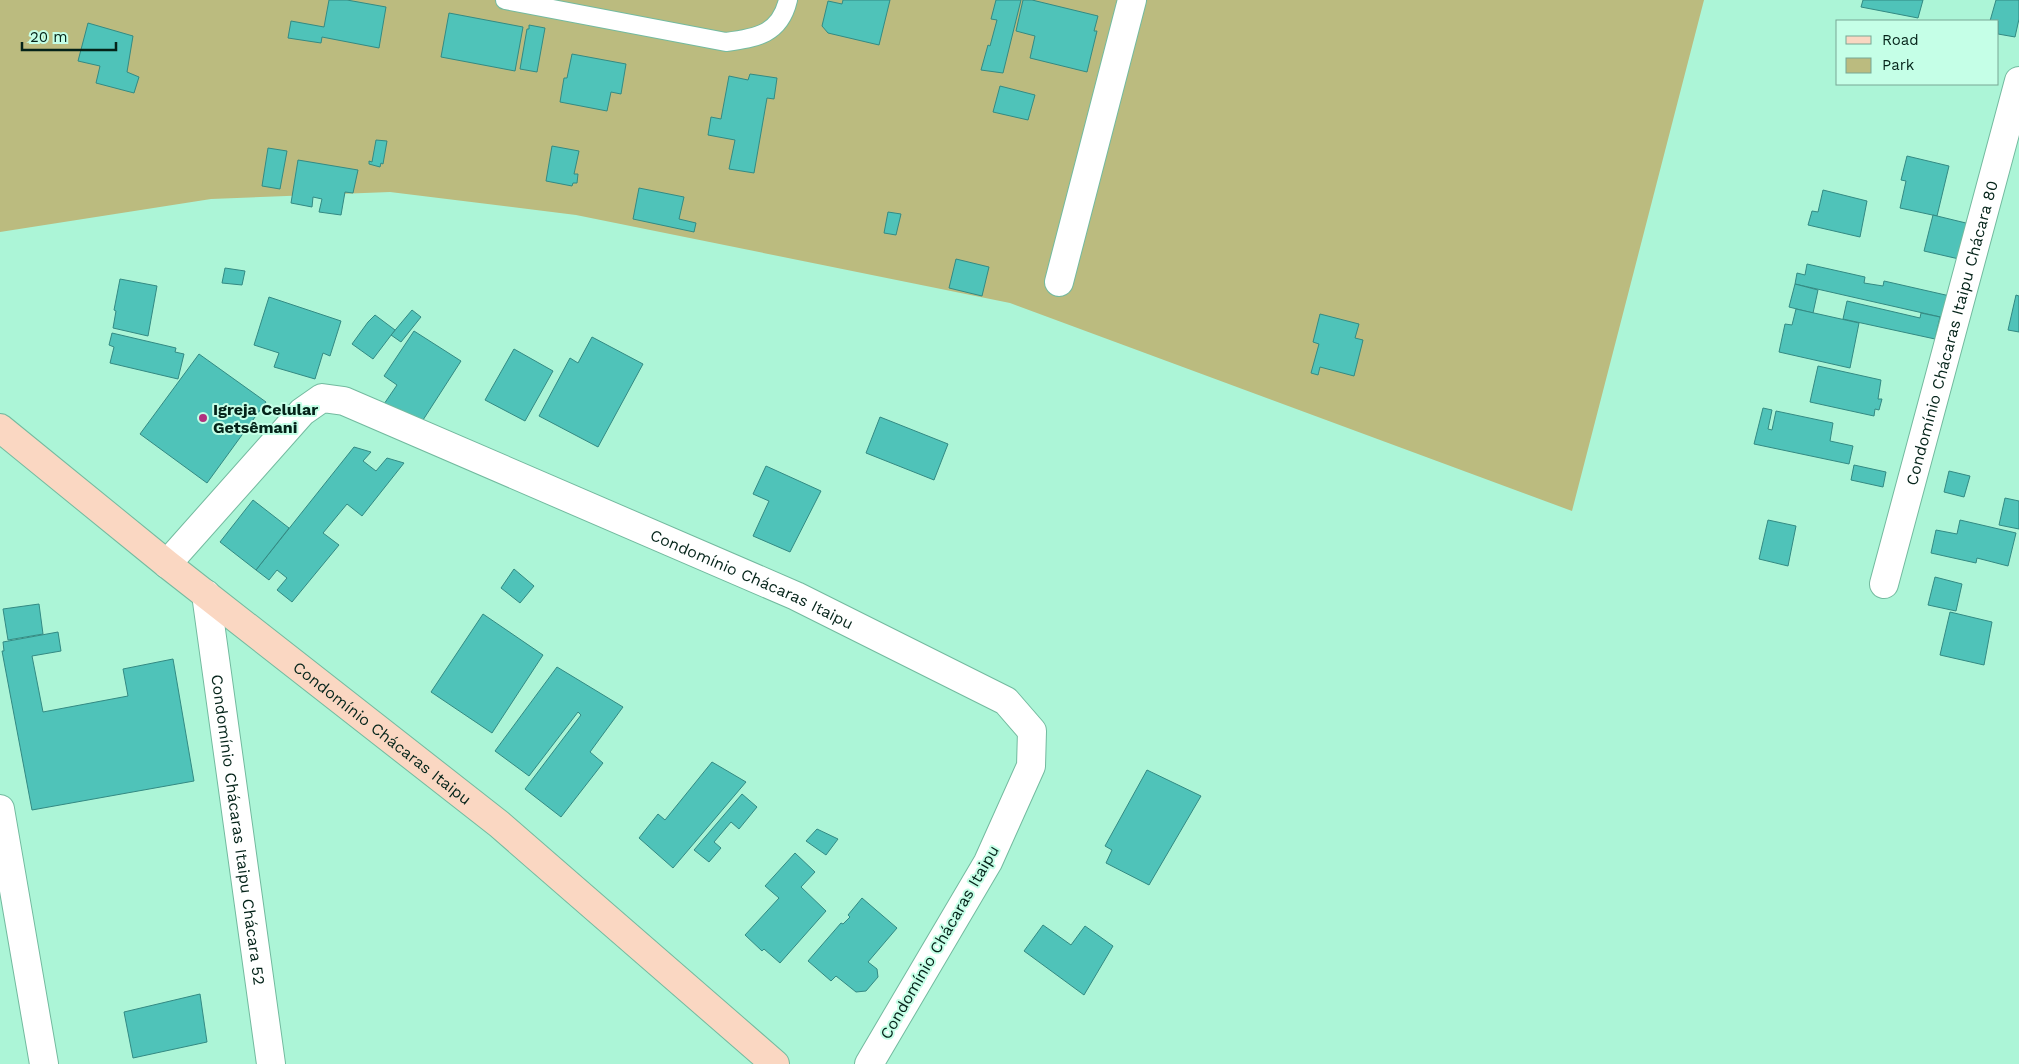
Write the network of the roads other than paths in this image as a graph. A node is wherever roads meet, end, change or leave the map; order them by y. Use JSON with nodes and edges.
{"nodes":[{"id":1,"x":506,"y":0,"type":"edge"},
{"id":2,"x":788,"y":0,"type":"edge"},
{"id":3,"x":1132,"y":0,"type":"edge"},
{"id":4,"x":2019,"y":81,"type":"edge"},
{"id":5,"x":1060,"y":282,"type":"dead end"},
{"id":6,"x":0,"y":428,"type":"edge"},
{"id":7,"x":167,"y":564,"type":"junction"},
{"id":8,"x":1884,"y":584,"type":"dead end"},
{"id":9,"x":206,"y":594,"type":"junction"},
{"id":10,"x":0,"y":809,"type":"edge"},
{"id":11,"x":44,"y":1064,"type":"edge"},
{"id":12,"x":271,"y":1064,"type":"edge"},
{"id":13,"x":775,"y":1064,"type":"edge"},
{"id":14,"x":869,"y":1064,"type":"edge"}],
"edges":[{"from":1,"to":2,"type":"lane"},
{"from":3,"to":5,"type":"street"},
{"from":4,"to":8,"type":"street","name":"Condomínio Chácaras Itaipu Chácara 80"},
{"from":6,"to":7,"type":"street","name":"Condomínio Chácaras Itaipu"},
{"from":7,"to":9,"type":"street","name":"Condomínio Chácaras Itaipu"},
{"from":7,"to":14,"type":"street","name":"Condomínio Chácaras Itaipu"},
{"from":9,"to":12,"type":"street","name":"Condomínio Chácaras Itaipu Chácara 52"},
{"from":9,"to":13,"type":"street","name":"Condomínio Chácaras Itaipu"},
{"from":10,"to":11,"type":"street"}]}
